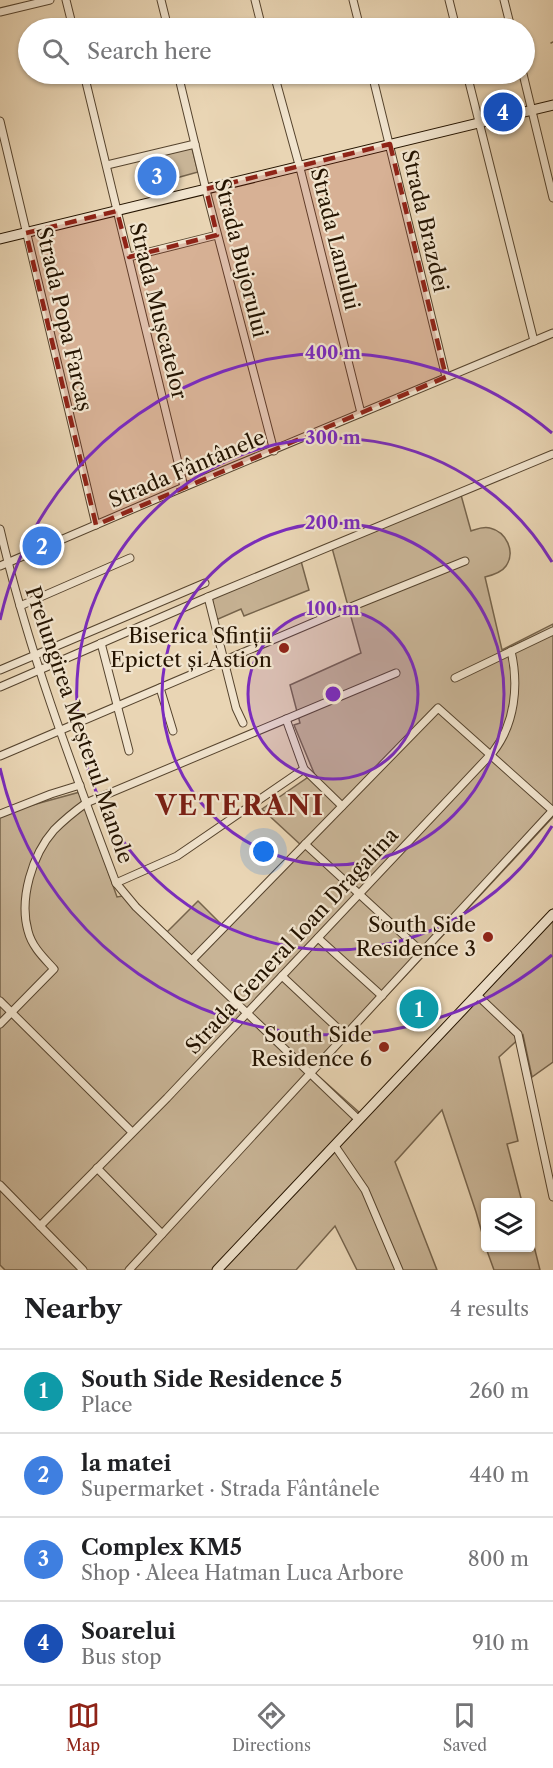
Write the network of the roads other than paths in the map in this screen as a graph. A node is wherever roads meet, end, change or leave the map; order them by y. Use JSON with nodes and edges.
{"nodes":[{"id":1,"x":50,"y":0,"type":"edge"},
{"id":2,"x":66,"y":0,"type":"edge"},
{"id":3,"x":161,"y":0,"type":"edge"},
{"id":4,"x":255,"y":0,"type":"edge"},
{"id":5,"x":353,"y":0,"type":"edge"},
{"id":6,"x":449,"y":0,"type":"edge"},
{"id":7,"x":504,"y":0,"type":"edge"},
{"id":8,"x":0,"y":12,"type":"edge"},
{"id":9,"x":71,"y":18,"type":"edge"},
{"id":10,"x":166,"y":18,"type":"edge"},
{"id":11,"x":260,"y":18,"type":"edge"},
{"id":12,"x":358,"y":18,"type":"edge"},
{"id":13,"x":454,"y":18,"type":"edge"},
{"id":14,"x":509,"y":18,"type":"edge"},
{"id":15,"x":87,"y":84,"type":"edge"},
{"id":16,"x":180,"y":84,"type":"edge"},
{"id":17,"x":277,"y":84,"type":"edge"},
{"id":18,"x":375,"y":84,"type":"edge"},
{"id":19,"x":470,"y":84,"type":"edge"},
{"id":20,"x":526,"y":84,"type":"edge"},
{"id":21,"x":553,"y":105,"type":"edge"},
{"id":22,"x":532,"y":110,"type":"junction"},
{"id":23,"x":0,"y":121,"type":"edge"},
{"id":24,"x":480,"y":123,"type":"junction"},
{"id":25,"x":195,"y":144,"type":"junction"},
{"id":26,"x":390,"y":144,"type":"junction"},
{"id":27,"x":107,"y":165,"type":"junction"},
{"id":28,"x":300,"y":166,"type":"junction"},
{"id":29,"x":206,"y":189,"type":"junction"},
{"id":30,"x":553,"y":198,"type":"edge"},
{"id":31,"x":117,"y":211,"type":"junction"},
{"id":32,"x":26,"y":233,"type":"junction"},
{"id":33,"x":218,"y":235,"type":"junction"},
{"id":34,"x":0,"y":239,"type":"edge"},
{"id":35,"x":129,"y":257,"type":"junction"},
{"id":36,"x":553,"y":333,"type":"edge"},
{"id":37,"x":534,"y":341,"type":"junction"},
{"id":38,"x":446,"y":377,"type":"junction"},
{"id":39,"x":361,"y":414,"type":"junction"},
{"id":40,"x":274,"y":451,"type":"junction"},
{"id":41,"x":553,"y":454,"type":"edge"},
{"id":42,"x":184,"y":487,"type":"junction"},
{"id":43,"x":96,"y":525,"type":"junction"},
{"id":44,"x":0,"y":529,"type":"edge"},
{"id":45,"x":130,"y":558,"type":"dead end"},
{"id":46,"x":465,"y":561,"type":"dead end"},
{"id":47,"x":8,"y":562,"type":"junction"},
{"id":48,"x":0,"y":566,"type":"edge"},
{"id":49,"x":205,"y":583,"type":"dead end"},
{"id":50,"x":208,"y":597,"type":"junction"},
{"id":51,"x":20,"y":606,"type":"junction"},
{"id":52,"x":553,"y":631,"type":"edge"},
{"id":53,"x":101,"y":643,"type":"junction"},
{"id":54,"x":511,"y":651,"type":"junction"},
{"id":55,"x":34,"y":655,"type":"junction"},
{"id":56,"x":224,"y":660,"type":"junction"},
{"id":57,"x":0,"y":670,"type":"edge"},
{"id":58,"x":39,"y":670,"type":"junction"},
{"id":59,"x":396,"y":673,"type":"dead end"},
{"id":60,"x":455,"y":678,"type":"dead end"},
{"id":61,"x":0,"y":687,"type":"edge"},
{"id":62,"x":160,"y":688,"type":"junction"},
{"id":63,"x":117,"y":706,"type":"junction"},
{"id":64,"x":286,"y":719,"type":"junction"},
{"id":65,"x":243,"y":723,"type":"dead end"},
{"id":66,"x":60,"y":730,"type":"junction"},
{"id":67,"x":172,"y":731,"type":"dead end"},
{"id":68,"x":129,"y":751,"type":"dead end"},
{"id":69,"x":490,"y":755,"type":"junction"},
{"id":70,"x":0,"y":756,"type":"edge"},
{"id":71,"x":304,"y":769,"type":"junction"},
{"id":72,"x":80,"y":785,"type":"junction"},
{"id":73,"x":86,"y":802,"type":"junction"},
{"id":74,"x":342,"y":806,"type":"junction"},
{"id":75,"x":553,"y":810,"type":"edge"},
{"id":76,"x":0,"y":814,"type":"edge"},
{"id":77,"x":305,"y":844,"type":"junction"},
{"id":78,"x":116,"y":883,"type":"junction"},
{"id":79,"x":359,"y":894,"type":"junction"},
{"id":80,"x":553,"y":914,"type":"edge"},
{"id":81,"x":318,"y":938,"type":"junction"},
{"id":82,"x":422,"y":952,"type":"junction"},
{"id":83,"x":192,"y":960,"type":"junction"},
{"id":84,"x":282,"y":976,"type":"junction"},
{"id":85,"x":477,"y":995,"type":"junction"},
{"id":86,"x":382,"y":996,"type":"junction"},
{"id":87,"x":0,"y":1001,"type":"edge"},
{"id":88,"x":11,"y":1013,"type":"junction"},
{"id":89,"x":247,"y":1013,"type":"junction"},
{"id":90,"x":0,"y":1024,"type":"edge"},
{"id":91,"x":345,"y":1035,"type":"junction"},
{"id":92,"x":310,"y":1073,"type":"junction"},
{"id":93,"x":359,"y":1120,"type":"junction"},
{"id":94,"x":132,"y":1132,"type":"junction"},
{"id":95,"x":335,"y":1146,"type":"junction"},
{"id":96,"x":97,"y":1168,"type":"junction"},
{"id":97,"x":0,"y":1185,"type":"edge"},
{"id":98,"x":553,"y":1197,"type":"edge"},
{"id":99,"x":40,"y":1226,"type":"junction"},
{"id":100,"x":162,"y":1234,"type":"junction"},
{"id":101,"x":83,"y":1270,"type":"edge"},
{"id":102,"x":129,"y":1270,"type":"edge"},
{"id":103,"x":217,"y":1270,"type":"edge"},
{"id":104,"x":399,"y":1270,"type":"edge"}],
"edges":[{"from":1,"to":8,"type":"street"},
{"from":2,"to":9,"type":"street"},
{"from":3,"to":10,"type":"street"},
{"from":4,"to":11,"type":"street"},
{"from":5,"to":12,"type":"street"},
{"from":6,"to":13,"type":"street"},
{"from":7,"to":14,"type":"street"},
{"from":15,"to":27,"type":"street","name":"Strada Mușcatelor"},
{"from":16,"to":25,"type":"street","name":"Strada Bujorului"},
{"from":17,"to":28,"type":"street","name":"Strada Lanului"},
{"from":18,"to":26,"type":"street","name":"Strada Brazdei"},
{"from":19,"to":24,"type":"street"},
{"from":20,"to":22,"type":"street"},
{"from":21,"to":22,"type":"street"},
{"from":22,"to":24,"type":"street"},
{"from":22,"to":30,"type":"street"},
{"from":23,"to":32,"type":"street","name":"Strada Popa Farcaș"},
{"from":24,"to":26,"type":"street"},
{"from":24,"to":37,"type":"street"},
{"from":25,"to":27,"type":"street"},
{"from":25,"to":29,"type":"street","name":"Strada Bujorului"},
{"from":26,"to":28,"type":"street"},
{"from":26,"to":38,"type":"street","name":"Strada Brazdei"},
{"from":27,"to":31,"type":"street","name":"Strada Mușcatelor"},
{"from":28,"to":29,"type":"street"},
{"from":28,"to":39,"type":"street","name":"Strada Lanului"},
{"from":29,"to":31,"type":"street"},
{"from":29,"to":33,"type":"street","name":"Strada Bujorului"},
{"from":31,"to":32,"type":"street"},
{"from":31,"to":35,"type":"street","name":"Strada Mușcatelor"},
{"from":32,"to":34,"type":"street"},
{"from":32,"to":43,"type":"street","name":"Strada Popa Farcaș"},
{"from":33,"to":35,"type":"street"},
{"from":33,"to":40,"type":"street","name":"Strada Bujorului"},
{"from":35,"to":42,"type":"street","name":"Strada Mușcatelor"},
{"from":36,"to":37,"type":"street","name":"Strada Fântânele"},
{"from":37,"to":38,"type":"street","name":"Strada Fântânele"},
{"from":38,"to":39,"type":"street","name":"Strada Fântânele"},
{"from":39,"to":40,"type":"street","name":"Strada Fântânele"},
{"from":40,"to":42,"type":"street","name":"Strada Fântânele"},
{"from":41,"to":50,"type":"street"},
{"from":42,"to":43,"type":"street","name":"Strada Fântânele"},
{"from":43,"to":47,"type":"street","name":"Strada Fântânele"},
{"from":44,"to":47,"type":"street","name":"Prelungirea Meșterul Manole"},
{"from":45,"to":51,"type":"street"},
{"from":46,"to":56,"type":"street"},
{"from":47,"to":48,"type":"street","name":"Strada Fântânele"},
{"from":47,"to":51,"type":"street","name":"Prelungirea Meșterul Manole"},
{"from":49,"to":55,"type":"street"},
{"from":50,"to":53,"type":"street"},
{"from":50,"to":56,"type":"street"},
{"from":51,"to":55,"type":"street","name":"Prelungirea Meșterul Manole"},
{"from":52,"to":54,"type":"street"},
{"from":53,"to":58,"type":"street"},
{"from":53,"to":63,"type":"street"},
{"from":54,"to":60,"type":"street"},
{"from":54,"to":69,"type":"street","name":"Strada General Ioan Dragalina"},
{"from":55,"to":57,"type":"street"},
{"from":55,"to":58,"type":"street","name":"Prelungirea Meșterul Manole"},
{"from":56,"to":62,"type":"street"},
{"from":56,"to":65,"type":"street"},
{"from":58,"to":61,"type":"street"},
{"from":58,"to":66,"type":"street","name":"Prelungirea Meșterul Manole"},
{"from":59,"to":64,"type":"street"},
{"from":62,"to":63,"type":"street"},
{"from":62,"to":67,"type":"street"},
{"from":63,"to":66,"type":"street"},
{"from":63,"to":68,"type":"street"},
{"from":64,"to":71,"type":"street"},
{"from":64,"to":73,"type":"street"},
{"from":66,"to":70,"type":"street"},
{"from":66,"to":72,"type":"street","name":"Prelungirea Meșterul Manole"},
{"from":69,"to":74,"type":"street"},
{"from":69,"to":75,"type":"street"},
{"from":69,"to":79,"type":"street","name":"Strada General Ioan Dragalina"},
{"from":71,"to":74,"type":"street"},
{"from":71,"to":78,"type":"street"},
{"from":72,"to":73,"type":"street","name":"Prelungirea Meșterul Manole"},
{"from":72,"to":76,"type":"street"},
{"from":73,"to":78,"type":"street","name":"Prelungirea Meșterul Manole"},
{"from":73,"to":88,"type":"street"},
{"from":74,"to":77,"type":"street"},
{"from":75,"to":82,"type":"street"},
{"from":77,"to":79,"type":"street"},
{"from":77,"to":83,"type":"street"},
{"from":78,"to":83,"type":"street","name":"Prelungirea Meșterul Manole"},
{"from":79,"to":81,"type":"street","name":"Strada General Ioan Dragalina"},
{"from":79,"to":82,"type":"street"},
{"from":80,"to":85,"type":"street"},
{"from":81,"to":84,"type":"street","name":"Strada General Ioan Dragalina"},
{"from":81,"to":86,"type":"street"},
{"from":82,"to":86,"type":"street"},
{"from":83,"to":89,"type":"street","name":"Prelungirea Meșterul Manole"},
{"from":84,"to":89,"type":"street","name":"Strada General Ioan Dragalina"},
{"from":84,"to":91,"type":"street"},
{"from":85,"to":93,"type":"street"},
{"from":85,"to":98,"type":"street"},
{"from":86,"to":91,"type":"street"},
{"from":87,"to":88,"type":"street"},
{"from":88,"to":90,"type":"street"},
{"from":88,"to":94,"type":"street"},
{"from":89,"to":92,"type":"street","name":"Prelungirea Meșterul Manole"},
{"from":89,"to":94,"type":"street","name":"Strada General Ioan Dragalina"},
{"from":91,"to":92,"type":"street"},
{"from":92,"to":93,"type":"street","name":"Prelungirea Meșterul Manole"},
{"from":92,"to":100,"type":"street"},
{"from":93,"to":95,"type":"street"},
{"from":94,"to":96,"type":"street","name":"Strada General Ioan Dragalina"},
{"from":95,"to":103,"type":"street"},
{"from":95,"to":104,"type":"street"},
{"from":96,"to":99,"type":"street","name":"Strada General Ioan Dragalina"},
{"from":96,"to":100,"type":"street"},
{"from":97,"to":99,"type":"street"},
{"from":99,"to":101,"type":"street"},
{"from":100,"to":102,"type":"street"}]}
